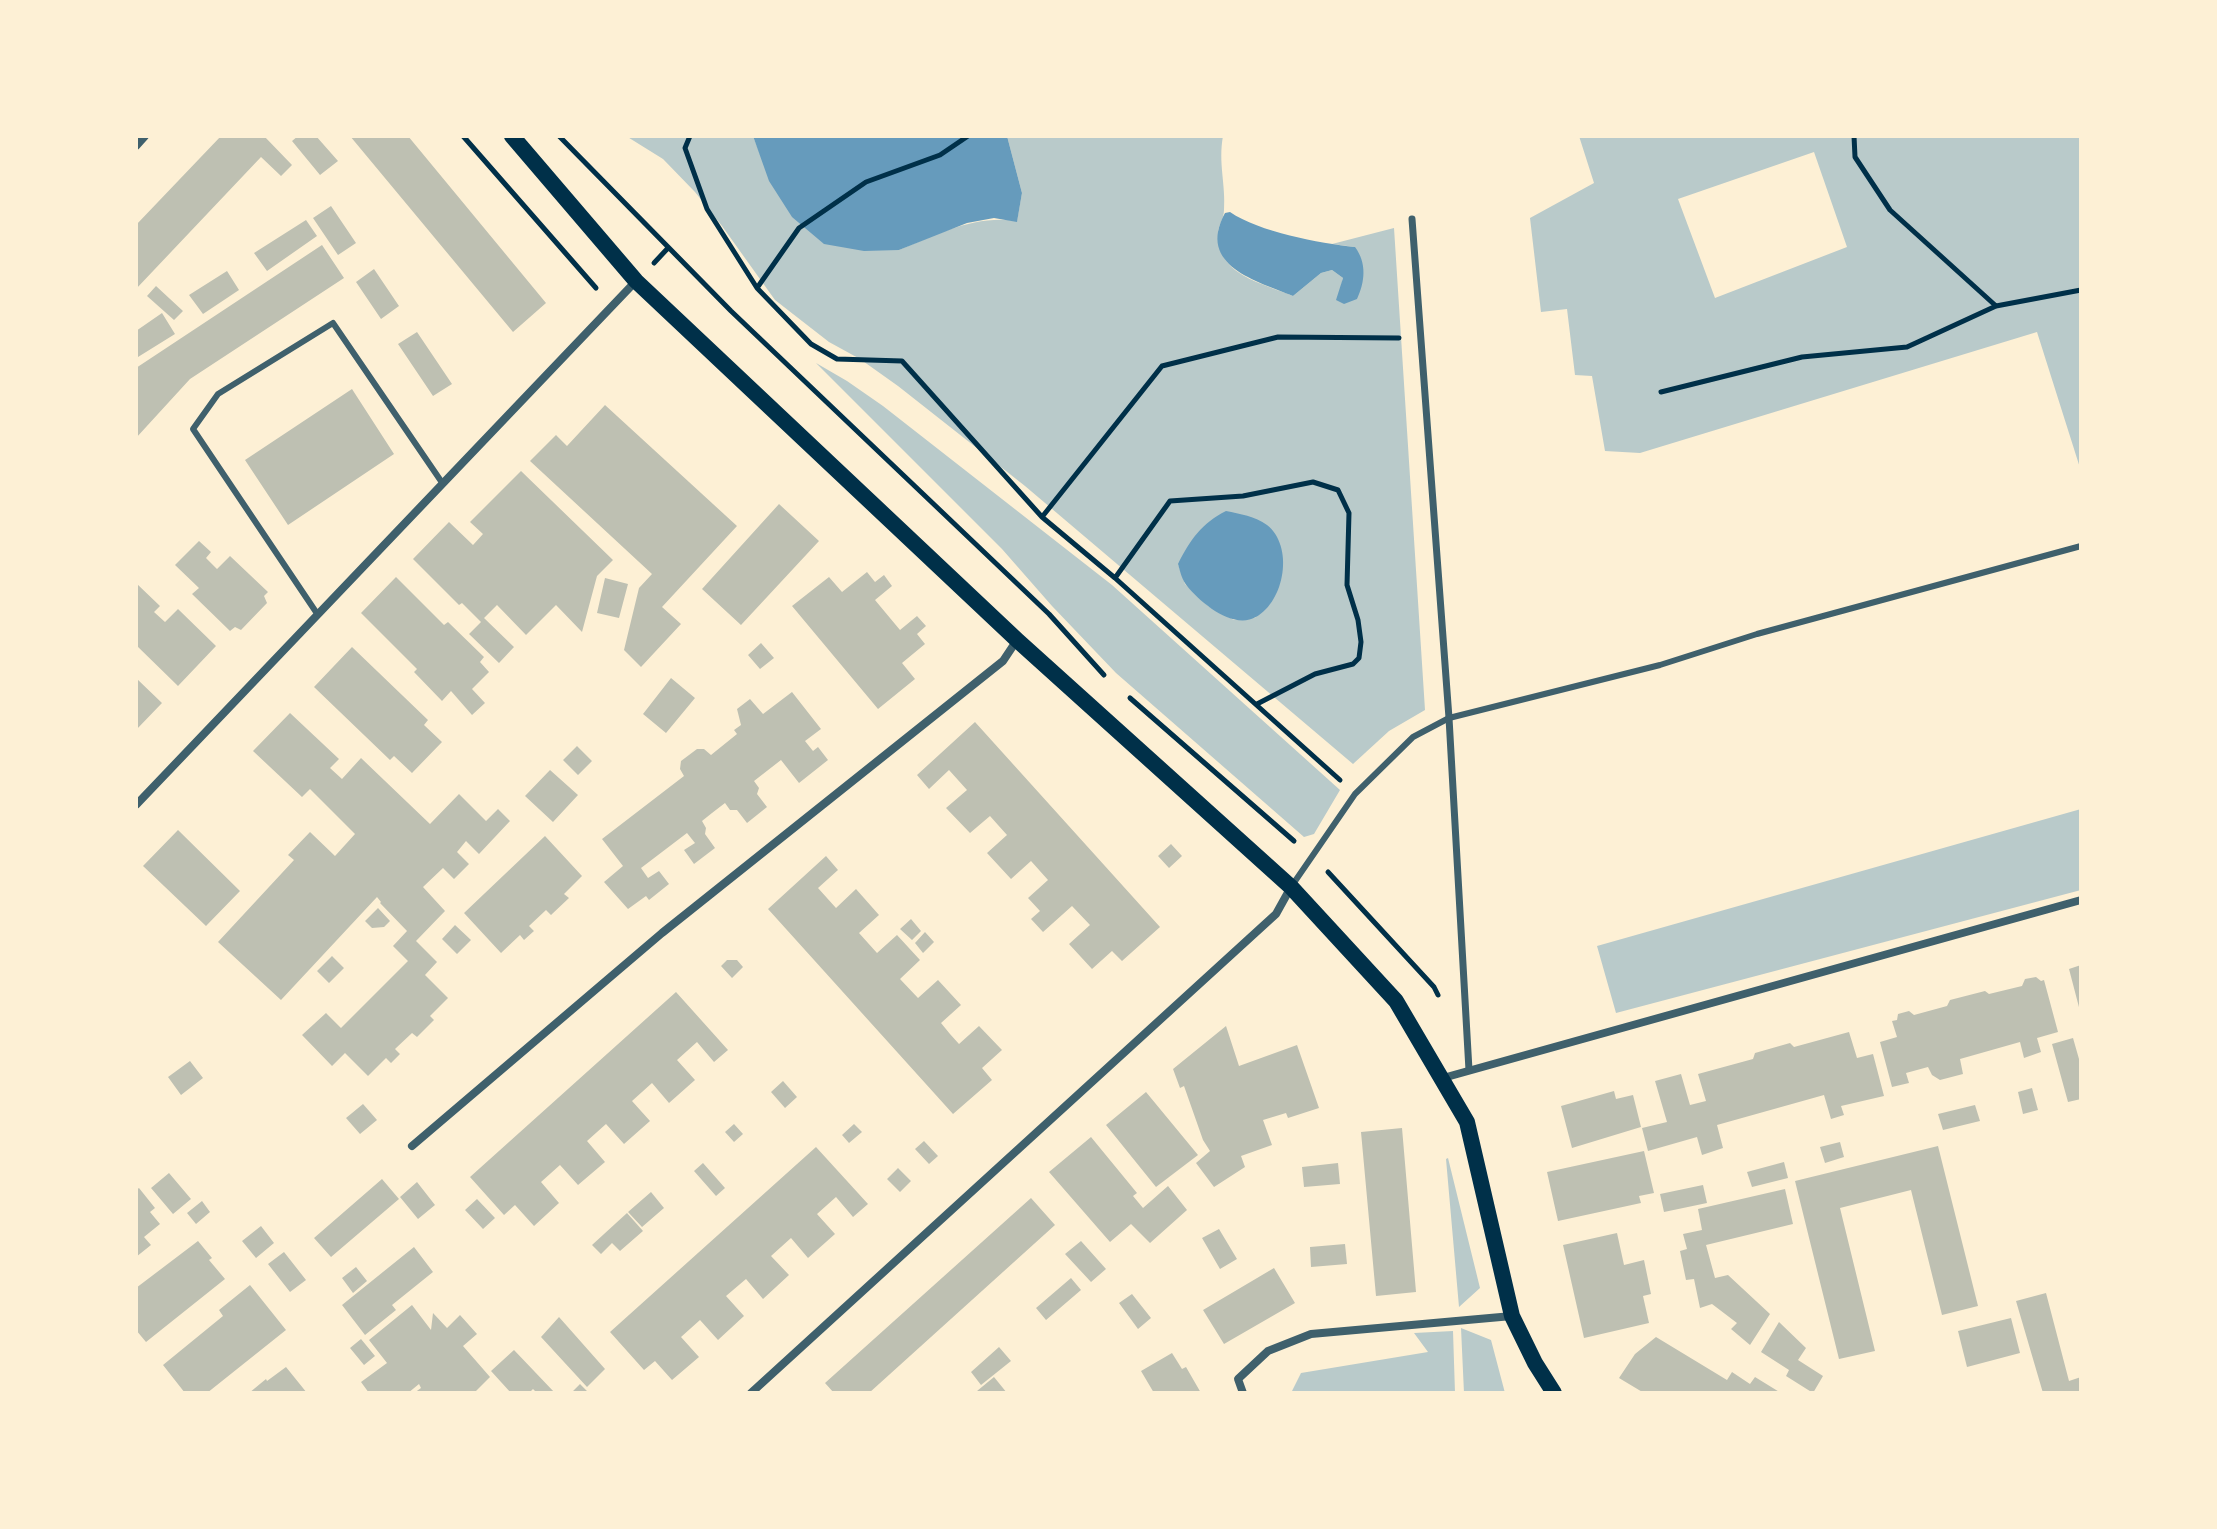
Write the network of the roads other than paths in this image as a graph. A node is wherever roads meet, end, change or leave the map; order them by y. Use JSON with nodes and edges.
{"nodes":[{"id":1,"x":145,"y":136,"type":"edge"},
{"id":2,"x":512,"y":136,"type":"edge"},
{"id":3,"x":136,"y":146,"type":"edge"},
{"id":4,"x":1412,"y":219,"type":"dead end"},
{"id":5,"x":636,"y":281,"type":"junction"},
{"id":6,"x":443,"y":484,"type":"junction"},
{"id":7,"x":2081,"y":546,"type":"edge"},
{"id":8,"x":318,"y":615,"type":"junction"},
{"id":9,"x":1017,"y":640,"type":"junction"},
{"id":10,"x":1449,"y":718,"type":"junction"},
{"id":11,"x":136,"y":805,"type":"edge"},
{"id":12,"x":1291,"y":887,"type":"junction"},
{"id":13,"x":2081,"y":900,"type":"edge"},
{"id":14,"x":1469,"y":1070,"type":"junction"},
{"id":15,"x":1443,"y":1078,"type":"junction"},
{"id":16,"x":412,"y":1146,"type":"dead end"},
{"id":17,"x":1512,"y":1316,"type":"junction"},
{"id":18,"x":751,"y":1393,"type":"edge"},
{"id":19,"x":1243,"y":1393,"type":"edge"},
{"id":20,"x":1554,"y":1393,"type":"edge"}],
"edges":[{"from":1,"to":3,"type":"street"},
{"from":2,"to":5,"type":"main road"},
{"from":4,"to":10,"type":"street"},
{"from":5,"to":6,"type":"street"},
{"from":5,"to":9,"type":"main road"},
{"from":6,"to":8,"type":"street"},
{"from":6,"to":8,"type":"lane"},
{"from":7,"to":10,"type":"lane"},
{"from":8,"to":11,"type":"street"},
{"from":9,"to":12,"type":"main road"},
{"from":9,"to":16,"type":"street"},
{"from":10,"to":12,"type":"lane"},
{"from":10,"to":14,"type":"street"},
{"from":12,"to":15,"type":"main road"},
{"from":12,"to":18,"type":"street"},
{"from":13,"to":14,"type":"street"},
{"from":14,"to":15,"type":"street"},
{"from":15,"to":17,"type":"main road"},
{"from":17,"to":19,"type":"street"},
{"from":17,"to":20,"type":"main road"}]}
